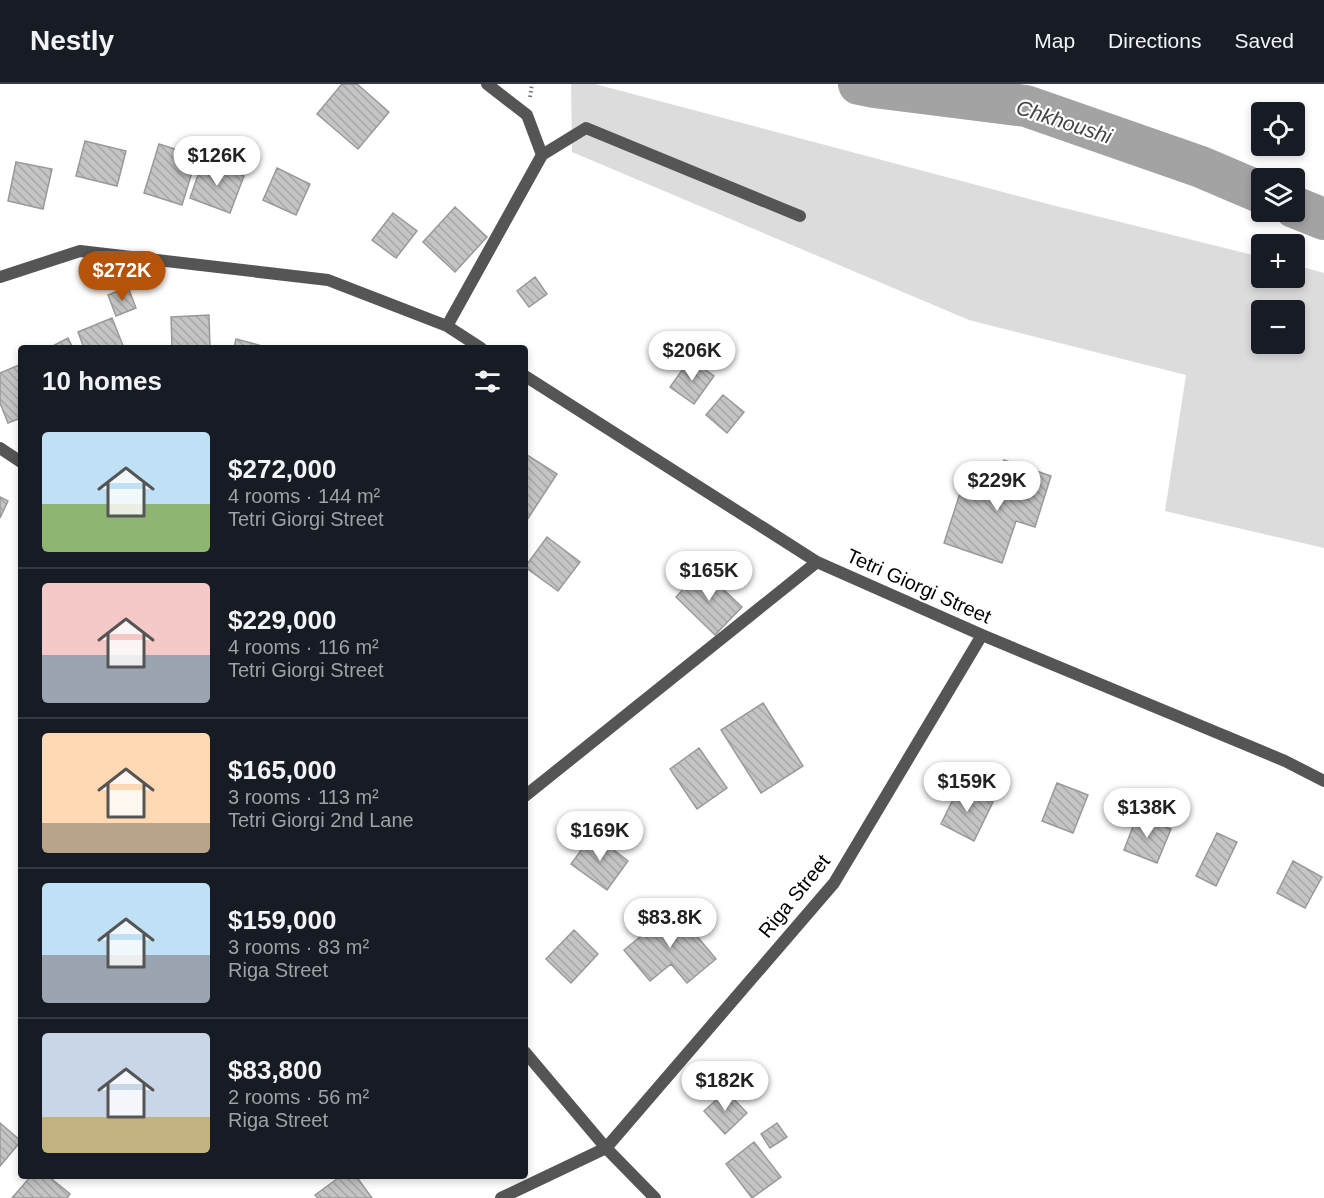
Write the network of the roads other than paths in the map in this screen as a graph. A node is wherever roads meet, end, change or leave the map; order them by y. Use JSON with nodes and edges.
{"nodes":[{"id":1,"x":487,"y":84,"type":"edge"},
{"id":2,"x":542,"y":154,"type":"junction"},
{"id":3,"x":800,"y":216,"type":"dead end"},
{"id":4,"x":0,"y":277,"type":"edge"},
{"id":5,"x":447,"y":326,"type":"junction"},
{"id":6,"x":476,"y":345,"type":"edge"},
{"id":7,"x":528,"y":378,"type":"edge"},
{"id":8,"x":0,"y":448,"type":"edge"},
{"id":9,"x":18,"y":460,"type":"edge"},
{"id":10,"x":817,"y":562,"type":"junction"},
{"id":11,"x":982,"y":635,"type":"junction"},
{"id":12,"x":1324,"y":781,"type":"edge"},
{"id":13,"x":528,"y":794,"type":"edge"},
{"id":14,"x":528,"y":1056,"type":"edge"},
{"id":15,"x":606,"y":1148,"type":"junction"},
{"id":16,"x":501,"y":1198,"type":"edge"},
{"id":17,"x":655,"y":1198,"type":"edge"}],
"edges":[{"from":1,"to":2,"type":"street"},
{"from":2,"to":3,"type":"street"},
{"from":2,"to":5,"type":"street"},
{"from":4,"to":5,"type":"street"},
{"from":5,"to":6,"type":"street"},
{"from":7,"to":10,"type":"street","name":"Tetri Giorgi Street"},
{"from":8,"to":9,"type":"street"},
{"from":10,"to":11,"type":"street","name":"Tetri Giorgi Street"},
{"from":10,"to":13,"type":"street"},
{"from":11,"to":12,"type":"street","name":"Tetri Giorgi Street"},
{"from":11,"to":15,"type":"street","name":"Riga Street"},
{"from":14,"to":15,"type":"street"},
{"from":15,"to":16,"type":"street","name":"Riga Street"},
{"from":15,"to":17,"type":"street"}]}
